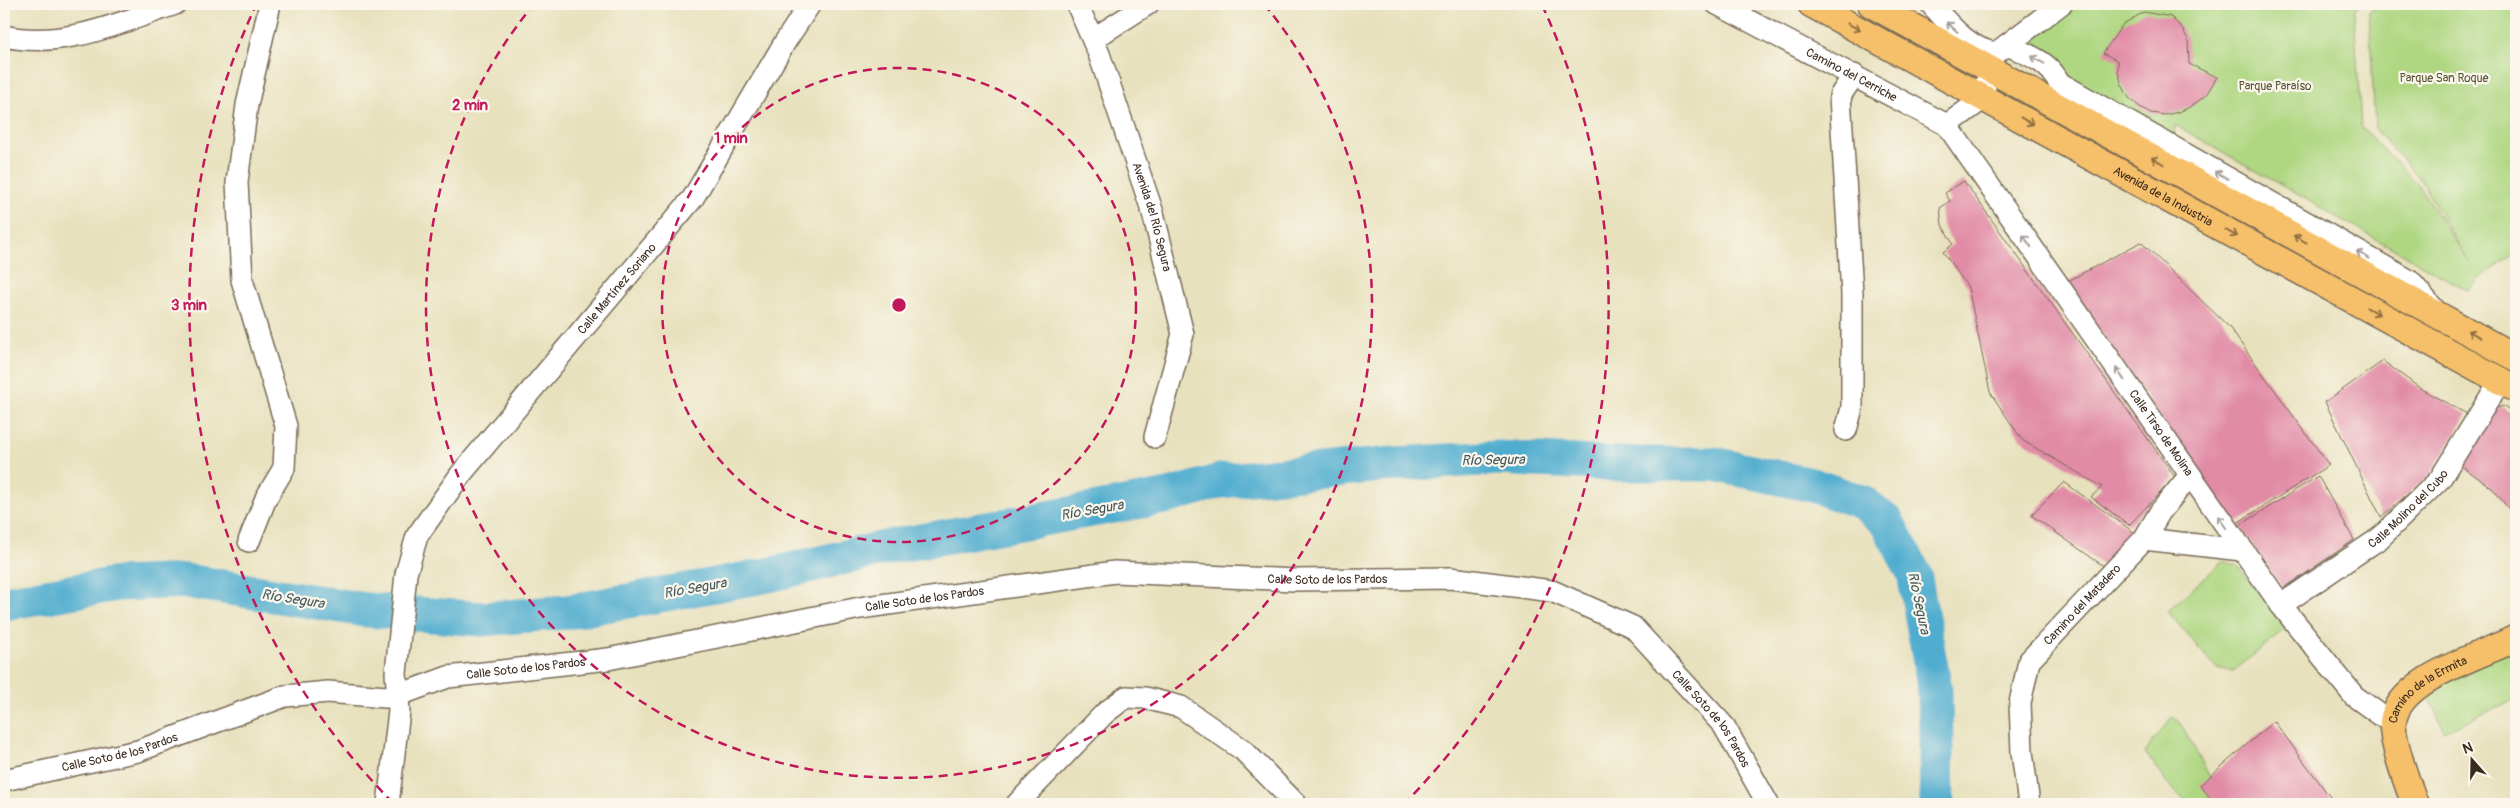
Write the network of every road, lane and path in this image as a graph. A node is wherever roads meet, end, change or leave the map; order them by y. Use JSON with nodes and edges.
{"nodes":[{"id":1,"x":175,"y":4,"type":"edge"},
{"id":2,"x":270,"y":4,"type":"edge"},
{"id":3,"x":810,"y":4,"type":"edge"},
{"id":4,"x":1077,"y":4,"type":"edge"},
{"id":5,"x":1148,"y":4,"type":"edge"},
{"id":6,"x":1717,"y":4,"type":"edge"},
{"id":7,"x":1811,"y":4,"type":"edge"},
{"id":8,"x":1871,"y":4,"type":"edge"},
{"id":9,"x":1930,"y":4,"type":"edge"},
{"id":10,"x":2061,"y":4,"type":"edge"},
{"id":11,"x":144,"y":9,"type":"edge"},
{"id":12,"x":1905,"y":13,"type":"edge"},
{"id":13,"x":4,"y":36,"type":"edge"},
{"id":14,"x":1093,"y":39,"type":"junction"},
{"id":15,"x":1996,"y":55,"type":"junction"},
{"id":16,"x":1854,"y":75,"type":"junction"},
{"id":17,"x":2061,"y":84,"type":"junction"},
{"id":18,"x":1984,"y":98,"type":"junction"},
{"id":19,"x":2065,"y":110,"type":"junction"},
{"id":20,"x":1947,"y":125,"type":"junction"},
{"id":21,"x":2441,"y":316,"type":"junction"},
{"id":22,"x":2516,"y":358,"type":"edge"},
{"id":23,"x":2508,"y":385,"type":"edge"},
{"id":24,"x":1846,"y":430,"type":"dead end"},
{"id":25,"x":1155,"y":437,"type":"dead end"},
{"id":26,"x":2190,"y":475,"type":"junction"},
{"id":27,"x":2144,"y":539,"type":"junction"},
{"id":28,"x":249,"y":541,"type":"dead end"},
{"id":29,"x":2242,"y":550,"type":"junction"},
{"id":30,"x":2281,"y":604,"type":"junction"},
{"id":31,"x":2516,"y":638,"type":"edge"},
{"id":32,"x":399,"y":695,"type":"junction"},
{"id":33,"x":2393,"y":724,"type":"junction"},
{"id":34,"x":4,"y":780,"type":"edge"},
{"id":35,"x":388,"y":804,"type":"edge"},
{"id":36,"x":1017,"y":804,"type":"edge"},
{"id":37,"x":1296,"y":804,"type":"edge"},
{"id":38,"x":1768,"y":804,"type":"edge"},
{"id":39,"x":2029,"y":804,"type":"edge"},
{"id":40,"x":2415,"y":804,"type":"edge"}],
"edges":[{"from":1,"to":11,"type":"street"},
{"from":2,"to":28,"type":"street"},
{"from":3,"to":32,"type":"street","name":"Calle Martínez Soriano"},
{"from":4,"to":14,"type":"street","name":"Avenida del Río Segura"},
{"from":5,"to":14,"type":"street"},
{"from":6,"to":16,"type":"street","name":"Camino del Cerriche"},
{"from":7,"to":18,"type":"main road","name":"Avenida de la Industria","one_way":true},
{"from":8,"to":12,"type":"main road"},
{"from":15,"to":9,"type":"street","one_way":true},
{"from":10,"to":15,"type":"street"},
{"from":11,"to":13,"type":"street"},
{"from":12,"to":15,"type":"main road"},
{"from":14,"to":25,"type":"street","name":"Avenida del Río Segura"},
{"from":17,"to":15,"type":"street","one_way":true},
{"from":15,"to":18,"type":"street"},
{"from":15,"to":19,"type":"main road"},
{"from":16,"to":20,"type":"street","name":"Camino del Cerriche"},
{"from":16,"to":24,"type":"street"},
{"from":17,"to":19,"type":"street"},
{"from":21,"to":17,"type":"street","one_way":true},
{"from":18,"to":20,"type":"street"},
{"from":18,"to":23,"type":"main road","name":"Avenida de la Industria","one_way":true},
{"from":21,"to":19,"type":"main road","one_way":true},
{"from":26,"to":20,"type":"street","name":"Calle Tirso de Molina","one_way":true},
{"from":22,"to":21,"type":"main road","one_way":true},
{"from":23,"to":30,"type":"street","name":"Calle Molino del Cubo"},
{"from":26,"to":27,"type":"street","name":"Camino del Matadero"},
{"from":29,"to":26,"type":"street","name":"Calle Tirso de Molina","one_way":true},
{"from":27,"to":29,"type":"street"},
{"from":27,"to":39,"type":"street","name":"Camino del Matadero"},
{"from":29,"to":30,"type":"street","name":"Calle Tirso de Molina"},
{"from":30,"to":33,"type":"street","name":"Calle Tirso de Molina"},
{"from":31,"to":33,"type":"main road","name":"Camino de la Ermita"},
{"from":32,"to":34,"type":"street","name":"Calle Soto de los Pardos"},
{"from":32,"to":35,"type":"street","name":"Calle Martínez Soriano"},
{"from":32,"to":38,"type":"street","name":"Calle Soto de los Pardos"},
{"from":33,"to":40,"type":"main road","name":"Camino de la Ermita"},
{"from":36,"to":37,"type":"street"}]}
